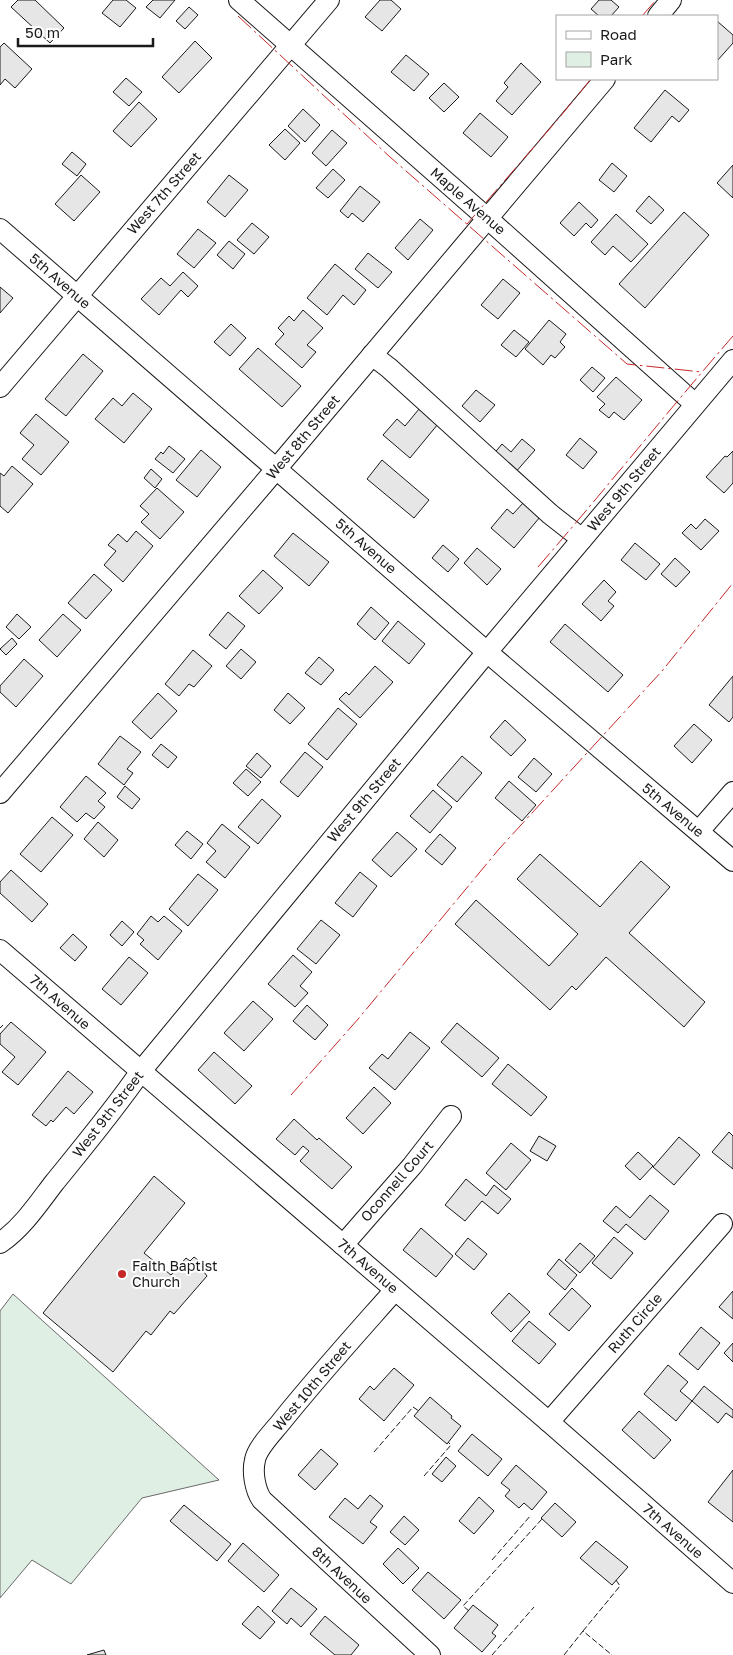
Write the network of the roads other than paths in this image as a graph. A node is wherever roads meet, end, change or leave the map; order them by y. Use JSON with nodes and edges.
{"nodes":[{"id":1,"x":239,"y":0,"type":"edge"},
{"id":2,"x":329,"y":0,"type":"edge"},
{"id":3,"x":671,"y":0,"type":"edge"},
{"id":4,"x":659,"y":15,"type":"edge"},
{"id":5,"x":291,"y":45,"type":"junction"},
{"id":6,"x":604,"y":80,"type":"edge"},
{"id":7,"x":487,"y":218,"type":"junction"},
{"id":8,"x":0,"y":229,"type":"edge"},
{"id":9,"x":77,"y":295,"type":"junction"},
{"id":10,"x":372,"y":355,"type":"junction"},
{"id":11,"x":733,"y":360,"type":"edge"},
{"id":12,"x":0,"y":387,"type":"edge"},
{"id":13,"x":695,"y":404,"type":"junction"},
{"id":14,"x":277,"y":468,"type":"junction"},
{"id":15,"x":582,"y":539,"type":"junction"},
{"id":16,"x":487,"y":652,"type":"junction"},
{"id":17,"x":733,"y":792,"type":"edge"},
{"id":18,"x":0,"y":793,"type":"edge"},
{"id":19,"x":699,"y":831,"type":"junction"},
{"id":20,"x":733,"y":862,"type":"edge"},
{"id":21,"x":0,"y":950,"type":"edge"},
{"id":22,"x":141,"y":1071,"type":"junction"},
{"id":23,"x":451,"y":1116,"type":"dead end"},
{"id":24,"x":722,"y":1224,"type":"dead end"},
{"id":25,"x":0,"y":1242,"type":"edge"},
{"id":26,"x":343,"y":1245,"type":"junction"},
{"id":27,"x":396,"y":1290,"type":"junction"},
{"id":28,"x":549,"y":1422,"type":"junction"},
{"id":29,"x":257,"y":1493,"type":"joint"},
{"id":30,"x":733,"y":1583,"type":"edge"},
{"id":31,"x":430,"y":1655,"type":"edge"}],
"edges":[{"from":1,"to":5,"type":"street","name":"Maple Avenue"},
{"from":2,"to":5,"type":"street","name":"West 7th Street"},
{"from":3,"to":4,"type":"street"},
{"from":5,"to":7,"type":"street","name":"Maple Avenue"},
{"from":5,"to":9,"type":"street","name":"West 7th Street"},
{"from":6,"to":7,"type":"street","name":"West 8th Street"},
{"from":7,"to":10,"type":"street","name":"West 8th Street"},
{"from":7,"to":13,"type":"street","name":"Maple Avenue"},
{"from":8,"to":9,"type":"street","name":"5th Avenue"},
{"from":9,"to":12,"type":"street","name":"West 7th Street"},
{"from":9,"to":14,"type":"street","name":"5th Avenue"},
{"from":10,"to":14,"type":"street","name":"West 8th Street"},
{"from":10,"to":15,"type":"street"},
{"from":11,"to":13,"type":"street","name":"West 9th Street"},
{"from":13,"to":15,"type":"street","name":"West 9th Street"},
{"from":14,"to":16,"type":"street","name":"5th Avenue"},
{"from":14,"to":18,"type":"street","name":"West 8th Street"},
{"from":15,"to":16,"type":"street","name":"West 9th Street"},
{"from":16,"to":19,"type":"street","name":"5th Avenue"},
{"from":16,"to":22,"type":"street","name":"West 9th Street"},
{"from":17,"to":19,"type":"street"},
{"from":19,"to":20,"type":"street","name":"5th Avenue"},
{"from":21,"to":22,"type":"street","name":"7th Avenue"},
{"from":22,"to":25,"type":"street","name":"West 9th Street"},
{"from":22,"to":26,"type":"street","name":"7th Avenue"},
{"from":23,"to":26,"type":"street","name":"Oconnell Court"},
{"from":24,"to":28,"type":"street","name":"Ruth Circle"},
{"from":26,"to":27,"type":"street","name":"7th Avenue"},
{"from":27,"to":28,"type":"street","name":"7th Avenue"},
{"from":27,"to":29,"type":"street","name":"West 10th Street"},
{"from":28,"to":30,"type":"street","name":"7th Avenue"},
{"from":29,"to":31,"type":"street","name":"8th Avenue"}]}
